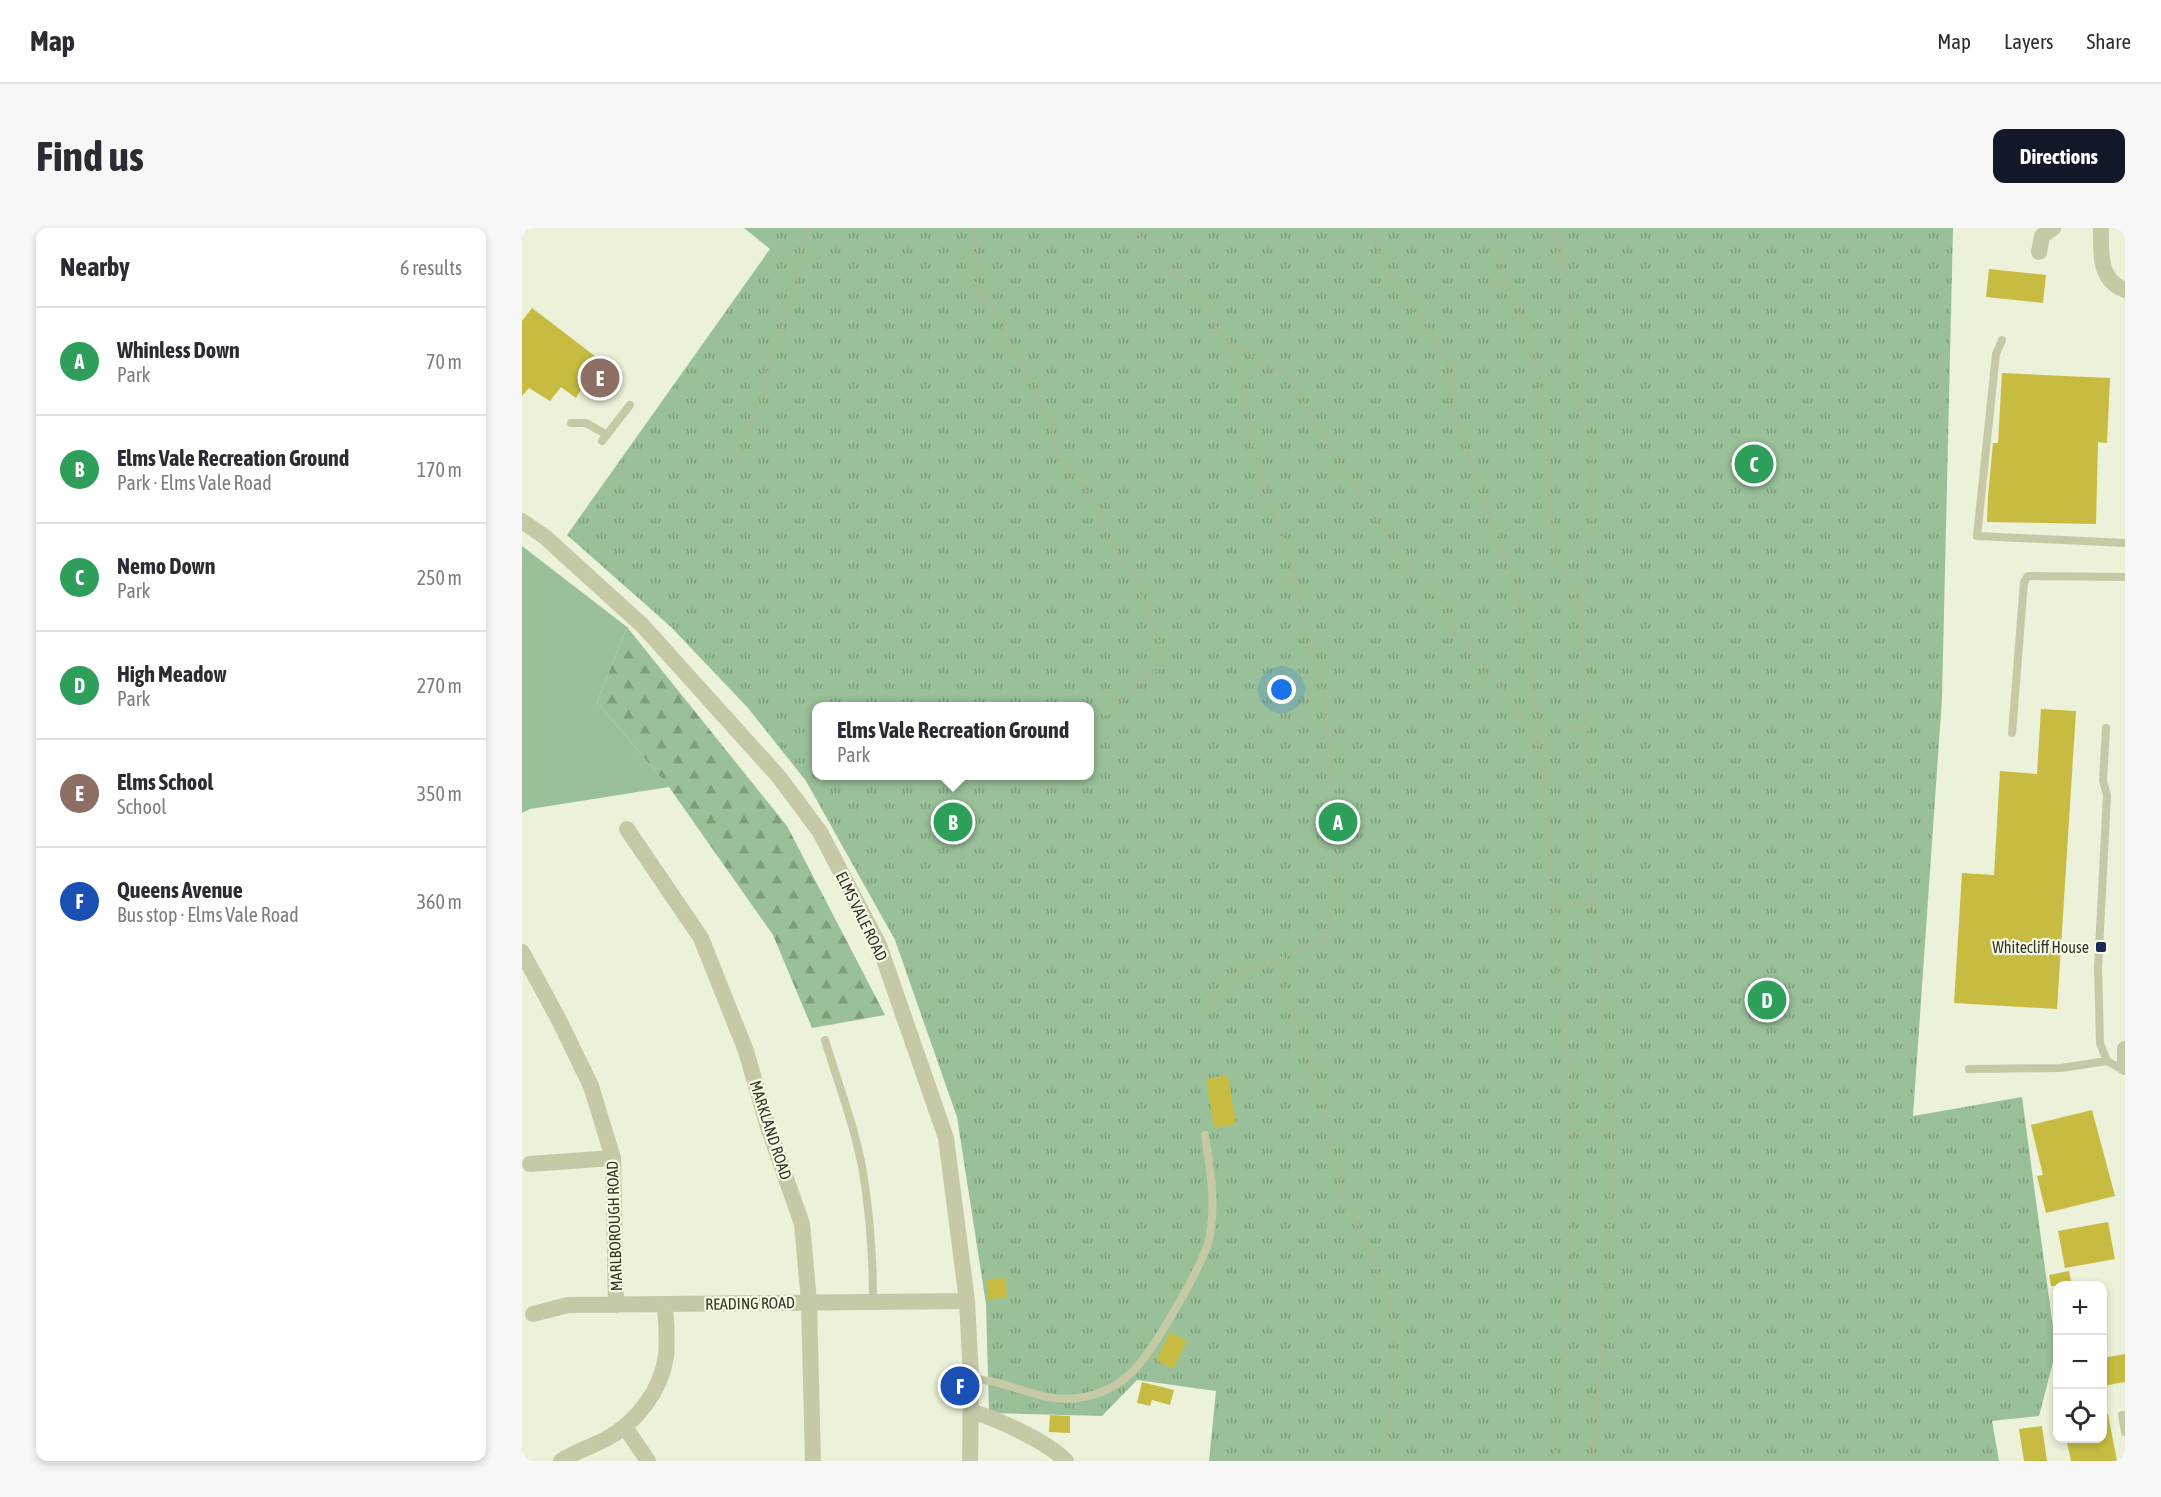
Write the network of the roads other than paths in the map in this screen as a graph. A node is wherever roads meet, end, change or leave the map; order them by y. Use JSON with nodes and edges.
{"nodes":[{"id":1,"x":2052,"y":228,"type":"edge"},
{"id":2,"x":2102,"y":228,"type":"edge"},
{"id":3,"x":2039,"y":252,"type":"dead end"},
{"id":4,"x":2125,"y":290,"type":"edge"},
{"id":5,"x":2002,"y":340,"type":"dead end"},
{"id":6,"x":630,"y":405,"type":"dead end"},
{"id":7,"x":571,"y":423,"type":"dead end"},
{"id":8,"x":531,"y":524,"type":"edge"},
{"id":9,"x":2125,"y":543,"type":"edge"},
{"id":10,"x":2125,"y":578,"type":"edge"},
{"id":11,"x":2106,"y":728,"type":"dead end"},
{"id":12,"x":2012,"y":733,"type":"dead end"},
{"id":13,"x":627,"y":829,"type":"dead end"},
{"id":14,"x":522,"y":952,"type":"edge"},
{"id":15,"x":825,"y":1040,"type":"dead end"},
{"id":16,"x":2125,"y":1048,"type":"edge"},
{"id":17,"x":2107,"y":1061,"type":"junction"},
{"id":18,"x":2125,"y":1067,"type":"edge"},
{"id":19,"x":1969,"y":1069,"type":"dead end"},
{"id":20,"x":2125,"y":1071,"type":"edge"},
{"id":21,"x":1205,"y":1135,"type":"dead end"},
{"id":22,"x":613,"y":1158,"type":"junction"},
{"id":23,"x":530,"y":1164,"type":"dead end"},
{"id":24,"x":873,"y":1301,"type":"junction"},
{"id":25,"x":967,"y":1301,"type":"junction"},
{"id":26,"x":809,"y":1302,"type":"junction"},
{"id":27,"x":616,"y":1305,"type":"junction"},
{"id":28,"x":665,"y":1305,"type":"junction"},
{"id":29,"x":533,"y":1314,"type":"dead end"},
{"id":30,"x":971,"y":1378,"type":"junction"},
{"id":31,"x":971,"y":1412,"type":"junction"},
{"id":32,"x":2125,"y":1414,"type":"edge"},
{"id":33,"x":626,"y":1427,"type":"junction"},
{"id":34,"x":2125,"y":1432,"type":"edge"},
{"id":35,"x":561,"y":1461,"type":"edge"},
{"id":36,"x":648,"y":1461,"type":"edge"},
{"id":37,"x":813,"y":1461,"type":"edge"},
{"id":38,"x":970,"y":1461,"type":"edge"},
{"id":39,"x":1066,"y":1461,"type":"edge"}],
"edges":[{"from":1,"to":3,"type":"street"},
{"from":2,"to":4,"type":"street"},
{"from":5,"to":9,"type":"lane"},
{"from":6,"to":7,"type":"lane"},
{"from":8,"to":25,"type":"street","name":"ELMS VALE ROAD"},
{"from":10,"to":12,"type":"lane"},
{"from":11,"to":17,"type":"lane"},
{"from":13,"to":26,"type":"street","name":"MARKLAND ROAD"},
{"from":14,"to":22,"type":"street","name":"MARLBOROUGH ROAD"},
{"from":15,"to":24,"type":"lane"},
{"from":16,"to":18,"type":"street"},
{"from":17,"to":19,"type":"lane"},
{"from":17,"to":20,"type":"lane"},
{"from":21,"to":30,"type":"lane"},
{"from":22,"to":23,"type":"street"},
{"from":22,"to":27,"type":"street","name":"MARLBOROUGH ROAD"},
{"from":24,"to":25,"type":"street","name":"READING ROAD"},
{"from":24,"to":26,"type":"street","name":"READING ROAD"},
{"from":25,"to":30,"type":"street","name":"ELMS VALE ROAD"},
{"from":26,"to":28,"type":"street","name":"READING ROAD"},
{"from":26,"to":37,"type":"street","name":"MARKLAND ROAD"},
{"from":27,"to":28,"type":"street","name":"READING ROAD"},
{"from":27,"to":29,"type":"street","name":"READING ROAD"},
{"from":28,"to":33,"type":"street"},
{"from":30,"to":31,"type":"street","name":"ELMS VALE ROAD"},
{"from":31,"to":38,"type":"street","name":"ELMS VALE ROAD"},
{"from":31,"to":39,"type":"street"},
{"from":32,"to":34,"type":"lane"},
{"from":33,"to":35,"type":"street"},
{"from":33,"to":36,"type":"street"}]}
